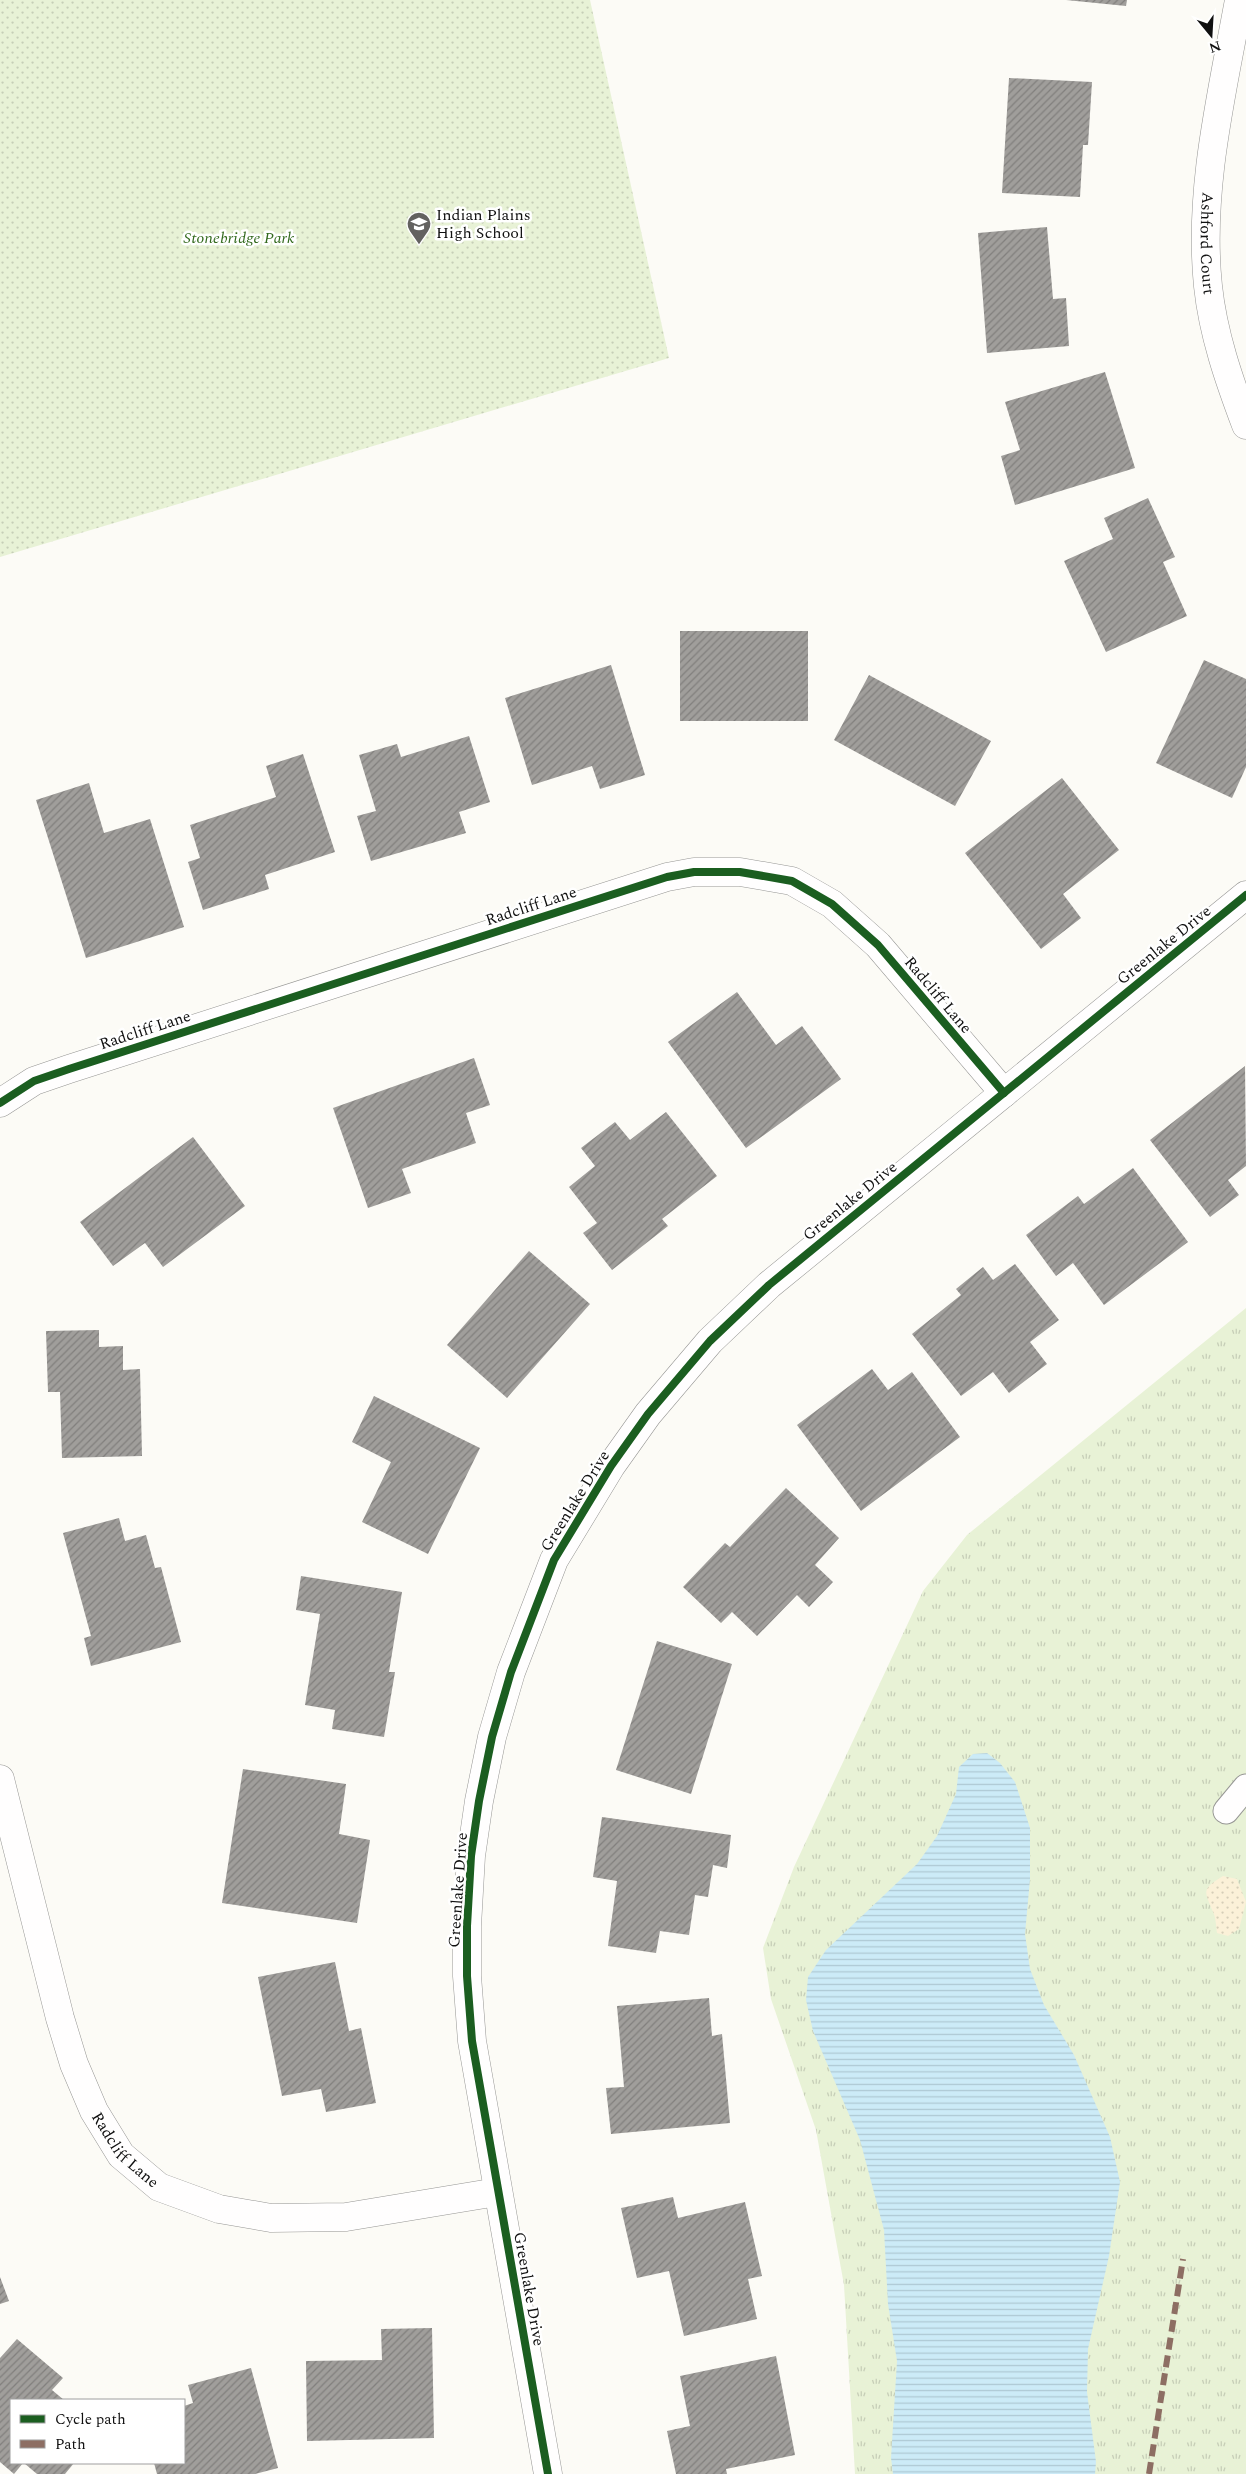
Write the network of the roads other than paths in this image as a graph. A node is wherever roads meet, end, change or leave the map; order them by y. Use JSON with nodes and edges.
{"nodes":[{"id":1,"x":1239,"y":0,"type":"edge"},
{"id":2,"x":1246,"y":425,"type":"edge"},
{"id":3,"x":1246,"y":895,"type":"edge"},
{"id":4,"x":1004,"y":1093,"type":"junction"},
{"id":5,"x":0,"y":1103,"type":"edge"},
{"id":6,"x":0,"y":1779,"type":"edge"},
{"id":7,"x":1246,"y":1787,"type":"edge"},
{"id":8,"x":1226,"y":1811,"type":"dead end"},
{"id":9,"x":498,"y":2192,"type":"junction"},
{"id":10,"x":548,"y":2474,"type":"edge"}],
"edges":[{"from":1,"to":2,"type":"street","name":"Ashford Court"},
{"from":3,"to":4,"type":"street","name":"Greenlake Drive"},
{"from":4,"to":5,"type":"street","name":"Radcliff Lane"},
{"from":4,"to":9,"type":"street","name":"Greenlake Drive"},
{"from":6,"to":9,"type":"street","name":"Radcliff Lane"},
{"from":7,"to":8,"type":"lane"},
{"from":9,"to":10,"type":"street","name":"Greenlake Drive"}]}
